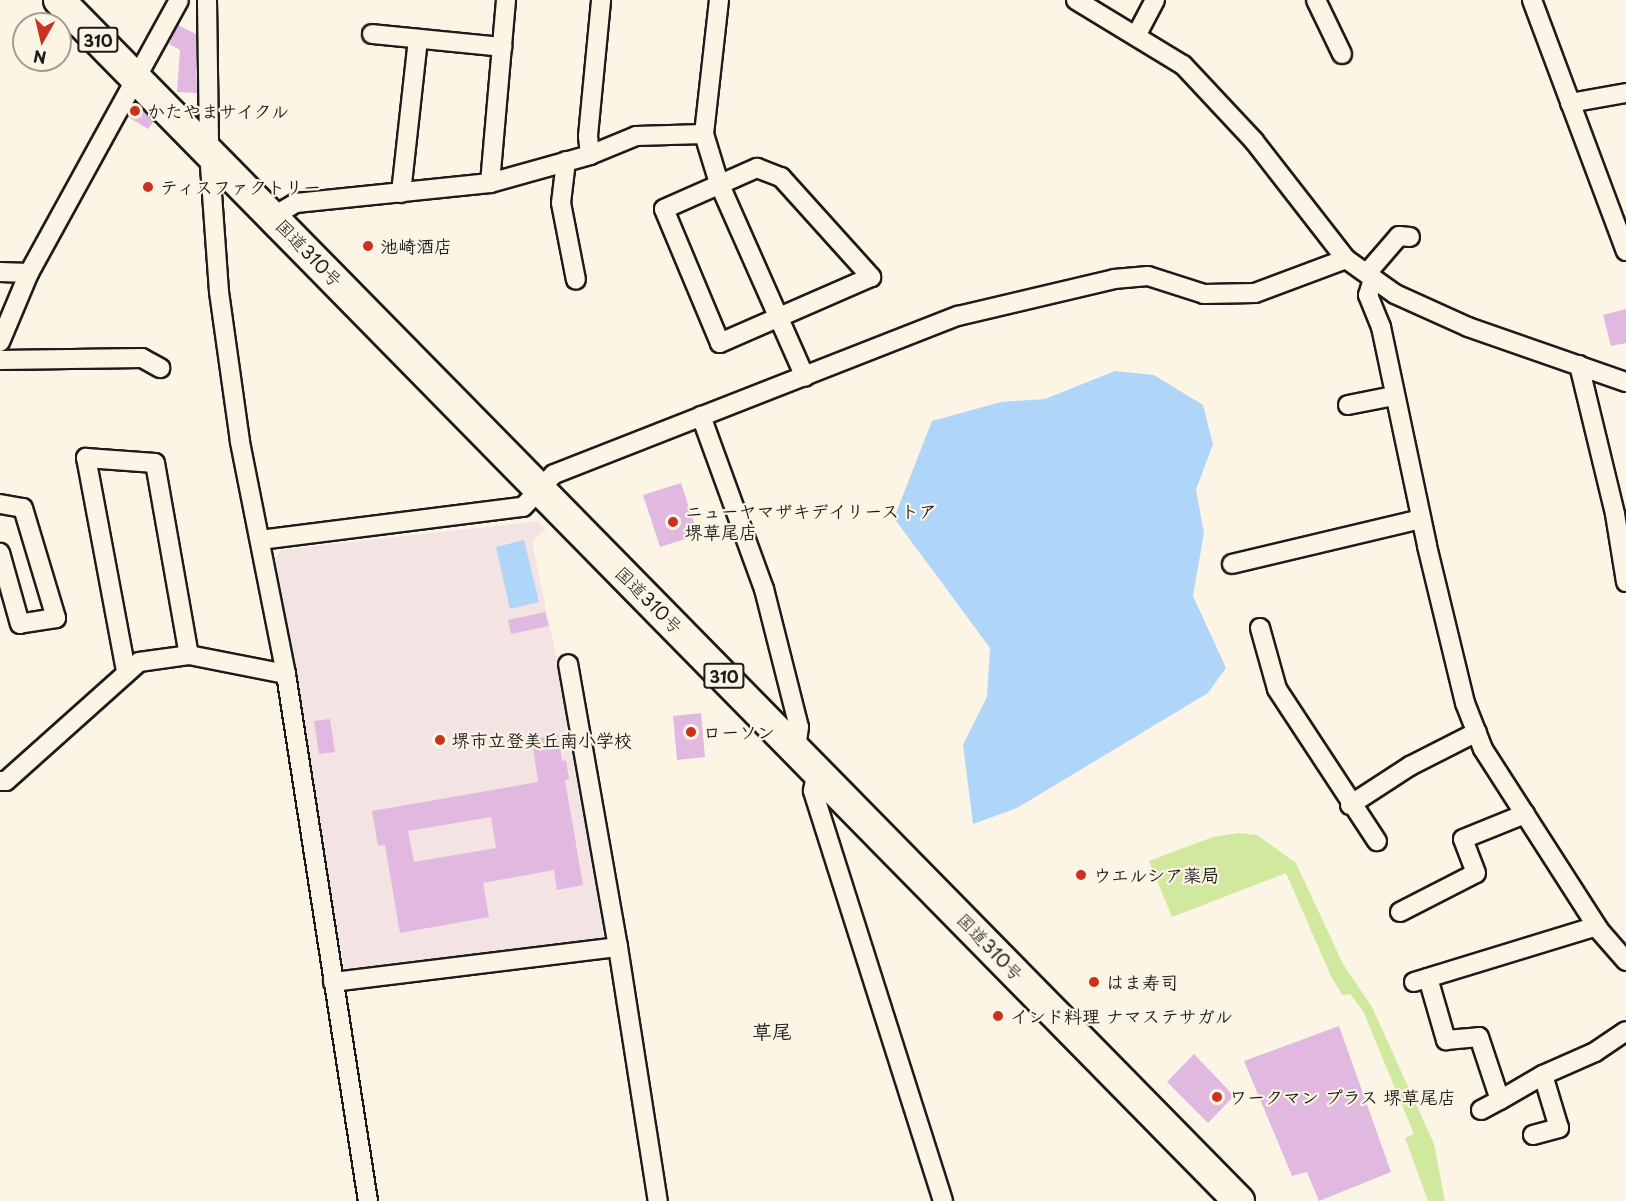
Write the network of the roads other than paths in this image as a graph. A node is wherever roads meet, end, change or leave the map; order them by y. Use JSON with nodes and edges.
{"nodes":[{"id":1,"x":59,"y":0,"type":"edge"},
{"id":2,"x":178,"y":0,"type":"edge"},
{"id":3,"x":207,"y":0,"type":"edge"},
{"id":4,"x":506,"y":0,"type":"edge"},
{"id":5,"x":601,"y":0,"type":"edge"},
{"id":6,"x":718,"y":0,"type":"edge"},
{"id":7,"x":1076,"y":0,"type":"edge"},
{"id":8,"x":1155,"y":0,"type":"edge"},
{"id":9,"x":1316,"y":0,"type":"edge"},
{"id":10,"x":1532,"y":0,"type":"edge"},
{"id":11,"x":372,"y":34,"type":"dead end"},
{"id":12,"x":1136,"y":36,"type":"junction"},
{"id":13,"x":418,"y":39,"type":"junction"},
{"id":14,"x":502,"y":46,"type":"junction"},
{"id":15,"x":1342,"y":54,"type":"dead end"},
{"id":16,"x":138,"y":81,"type":"junction"},
{"id":17,"x":1626,"y":93,"type":"edge"},
{"id":18,"x":1570,"y":103,"type":"junction"},
{"id":19,"x":704,"y":134,"type":"junction"},
{"id":20,"x":209,"y":152,"type":"junction"},
{"id":21,"x":590,"y":155,"type":"junction"},
{"id":22,"x":566,"y":160,"type":"junction"},
{"id":23,"x":490,"y":183,"type":"junction"},
{"id":24,"x":718,"y":183,"type":"junction"},
{"id":25,"x":401,"y":193,"type":"junction"},
{"id":26,"x":274,"y":216,"type":"junction"},
{"id":27,"x":1410,"y":237,"type":"dead end"},
{"id":28,"x":1626,"y":251,"type":"edge"},
{"id":29,"x":1346,"y":259,"type":"junction"},
{"id":30,"x":0,"y":272,"type":"edge"},
{"id":31,"x":29,"y":273,"type":"junction"},
{"id":32,"x":1370,"y":276,"type":"junction"},
{"id":33,"x":576,"y":280,"type":"dead end"},
{"id":34,"x":781,"y":316,"type":"junction"},
{"id":35,"x":0,"y":342,"type":"edge"},
{"id":36,"x":0,"y":360,"type":"edge"},
{"id":37,"x":1580,"y":365,"type":"junction"},
{"id":38,"x":160,"y":368,"type":"dead end"},
{"id":39,"x":805,"y":377,"type":"junction"},
{"id":40,"x":1626,"y":382,"type":"edge"},
{"id":41,"x":1394,"y":396,"type":"junction"},
{"id":42,"x":1348,"y":405,"type":"dead end"},
{"id":43,"x":701,"y":416,"type":"junction"},
{"id":44,"x":539,"y":490,"type":"junction"},
{"id":45,"x":0,"y":504,"type":"edge"},
{"id":46,"x":1421,"y":519,"type":"junction"},
{"id":47,"x":260,"y":540,"type":"junction"},
{"id":48,"x":0,"y":554,"type":"edge"},
{"id":49,"x":1232,"y":564,"type":"dead end"},
{"id":50,"x":1626,"y":582,"type":"edge"},
{"id":51,"x":1260,"y":628,"type":"dead end"},
{"id":52,"x":189,"y":655,"type":"junction"},
{"id":53,"x":568,"y":664,"type":"dead end"},
{"id":54,"x":126,"y":671,"type":"junction"},
{"id":55,"x":286,"y":674,"type":"junction"},
{"id":56,"x":1477,"y":732,"type":"junction"},
{"id":57,"x":796,"y":749,"type":"junction"},
{"id":58,"x":817,"y":770,"type":"junction"},
{"id":59,"x":0,"y":781,"type":"edge"},
{"id":60,"x":1350,"y":805,"type":"junction"},
{"id":61,"x":1525,"y":814,"type":"junction"},
{"id":62,"x":1377,"y":841,"type":"dead end"},
{"id":63,"x":1400,"y":912,"type":"dead end"},
{"id":64,"x":1597,"y":926,"type":"junction"},
{"id":65,"x":618,"y":946,"type":"junction"},
{"id":66,"x":1626,"y":961,"type":"edge"},
{"id":67,"x":333,"y":982,"type":"junction"},
{"id":68,"x":1626,"y":1031,"type":"edge"},
{"id":69,"x":1543,"y":1075,"type":"junction"},
{"id":70,"x":1500,"y":1100,"type":"junction"},
{"id":71,"x":1481,"y":1110,"type":"dead end"},
{"id":72,"x":1533,"y":1135,"type":"dead end"},
{"id":73,"x":368,"y":1201,"type":"edge"},
{"id":74,"x":658,"y":1201,"type":"edge"},
{"id":75,"x":943,"y":1201,"type":"edge"},
{"id":76,"x":1239,"y":1201,"type":"edge"}],
"edges":[{"from":1,"to":16,"type":"highway","name":"国道310号","number":"310"},
{"from":2,"to":16,"type":"street"},
{"from":3,"to":20,"type":"street"},
{"from":4,"to":14,"type":"street"},
{"from":5,"to":21,"type":"street"},
{"from":6,"to":19,"type":"street"},
{"from":7,"to":12,"type":"street"},
{"from":8,"to":12,"type":"street"},
{"from":9,"to":15,"type":"street"},
{"from":10,"to":18,"type":"street"},
{"from":11,"to":13,"type":"street"},
{"from":12,"to":29,"type":"street"},
{"from":13,"to":14,"type":"street"},
{"from":13,"to":25,"type":"street"},
{"from":14,"to":23,"type":"street"},
{"from":16,"to":20,"type":"highway","name":"国道310号","number":"310"},
{"from":16,"to":31,"type":"street"},
{"from":17,"to":18,"type":"street"},
{"from":18,"to":28,"type":"street"},
{"from":19,"to":21,"type":"street"},
{"from":19,"to":24,"type":"street"},
{"from":20,"to":26,"type":"highway","name":"国道310号","number":"310"},
{"from":20,"to":47,"type":"street"},
{"from":21,"to":22,"type":"street"},
{"from":22,"to":23,"type":"street"},
{"from":22,"to":33,"type":"street"},
{"from":23,"to":25,"type":"street"},
{"from":24,"to":34,"type":"street"},
{"from":24,"to":34,"type":"street"},
{"from":24,"to":34,"type":"street"},
{"from":25,"to":26,"type":"street"},
{"from":26,"to":44,"type":"highway","name":"国道310号","number":"310"},
{"from":27,"to":32,"type":"street"},
{"from":29,"to":32,"type":"street"},
{"from":29,"to":39,"type":"street"},
{"from":30,"to":31,"type":"street"},
{"from":31,"to":35,"type":"street"},
{"from":32,"to":37,"type":"street"},
{"from":32,"to":41,"type":"street"},
{"from":34,"to":39,"type":"street"},
{"from":36,"to":38,"type":"street"},
{"from":37,"to":40,"type":"street"},
{"from":37,"to":50,"type":"street"},
{"from":39,"to":43,"type":"street"},
{"from":41,"to":42,"type":"street"},
{"from":41,"to":46,"type":"street"},
{"from":43,"to":44,"type":"street"},
{"from":43,"to":57,"type":"street"},
{"from":44,"to":47,"type":"street"},
{"from":44,"to":57,"type":"highway","name":"国道310号","number":"310"},
{"from":45,"to":48,"type":"street"},
{"from":46,"to":49,"type":"street"},
{"from":46,"to":56,"type":"street"},
{"from":47,"to":55,"type":"street"},
{"from":51,"to":60,"type":"street"},
{"from":52,"to":54,"type":"street"},
{"from":52,"to":54,"type":"street"},
{"from":52,"to":55,"type":"street"},
{"from":53,"to":65,"type":"street"},
{"from":54,"to":59,"type":"street"},
{"from":55,"to":67,"type":"street"},
{"from":56,"to":60,"type":"street"},
{"from":56,"to":61,"type":"street"},
{"from":57,"to":58,"type":"highway","name":"国道310号","number":"310"},
{"from":58,"to":75,"type":"street"},
{"from":58,"to":76,"type":"highway","name":"国道310号","number":"310"},
{"from":60,"to":62,"type":"street"},
{"from":61,"to":63,"type":"street"},
{"from":61,"to":64,"type":"street"},
{"from":64,"to":66,"type":"street"},
{"from":64,"to":70,"type":"street"},
{"from":65,"to":67,"type":"street"},
{"from":65,"to":74,"type":"street"},
{"from":67,"to":73,"type":"street"},
{"from":68,"to":69,"type":"street"},
{"from":69,"to":70,"type":"street"},
{"from":69,"to":72,"type":"street"},
{"from":70,"to":71,"type":"street"}]}
